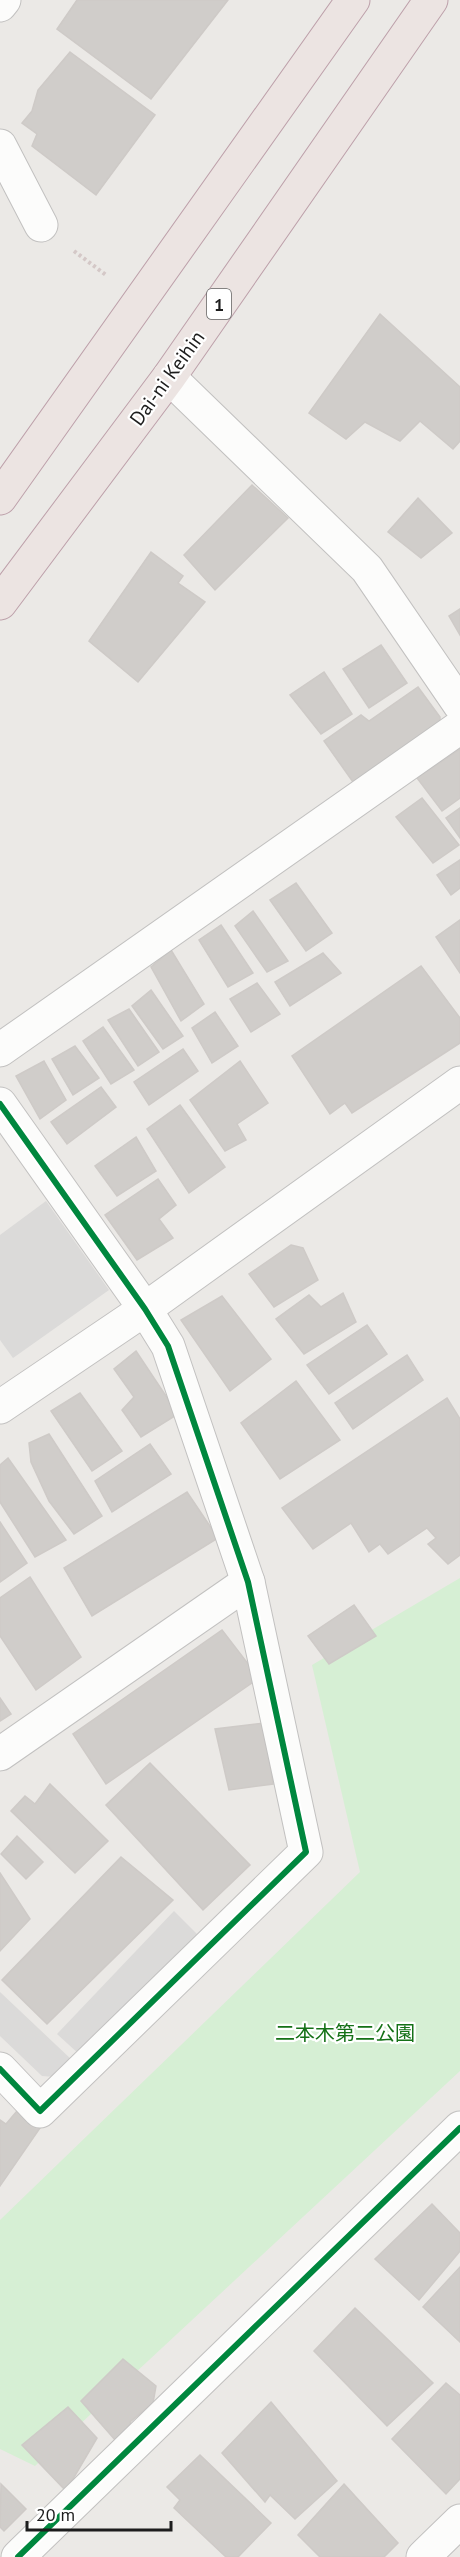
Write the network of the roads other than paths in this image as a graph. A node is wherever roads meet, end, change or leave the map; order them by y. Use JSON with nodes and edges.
{"nodes":[{"id":1,"x":4,"y":0,"type":"edge"},
{"id":2,"x":353,"y":0,"type":"edge"},
{"id":3,"x":431,"y":0,"type":"edge"},
{"id":4,"x":0,"y":5,"type":"edge"},
{"id":5,"x":0,"y":146,"type":"edge"},
{"id":6,"x":41,"y":225,"type":"dead end"},
{"id":7,"x":169,"y":377,"type":"junction"},
{"id":8,"x":0,"y":498,"type":"edge"},
{"id":9,"x":0,"y":603,"type":"edge"},
{"id":10,"x":460,"y":705,"type":"edge"},
{"id":11,"x":460,"y":727,"type":"edge"},
{"id":12,"x":0,"y":1050,"type":"edge"},
{"id":13,"x":460,"y":1083,"type":"edge"},
{"id":14,"x":0,"y":1104,"type":"edge"},
{"id":15,"x":145,"y":1309,"type":"junction"},
{"id":16,"x":0,"y":1407,"type":"edge"},
{"id":17,"x":248,"y":1582,"type":"junction"},
{"id":18,"x":0,"y":1754,"type":"edge"},
{"id":19,"x":0,"y":2069,"type":"edge"},
{"id":20,"x":460,"y":2128,"type":"edge"},
{"id":21,"x":460,"y":2521,"type":"edge"},
{"id":22,"x":18,"y":2557,"type":"edge"},
{"id":23,"x":423,"y":2557,"type":"edge"}],
"edges":[{"from":1,"to":4,"type":"street"},
{"from":2,"to":8,"type":"highway"},
{"from":3,"to":7,"type":"highway","name":"Dai-ni Keihin","number":"1"},
{"from":5,"to":6,"type":"street"},
{"from":7,"to":9,"type":"highway","name":"Dai-ni Keihin","number":"1"},
{"from":7,"to":10,"type":"street"},
{"from":11,"to":12,"type":"street"},
{"from":13,"to":15,"type":"street"},
{"from":14,"to":15,"type":"street"},
{"from":15,"to":16,"type":"street"},
{"from":15,"to":17,"type":"street"},
{"from":17,"to":18,"type":"street"},
{"from":17,"to":19,"type":"street"},
{"from":20,"to":22,"type":"street"},
{"from":21,"to":23,"type":"street"}]}
